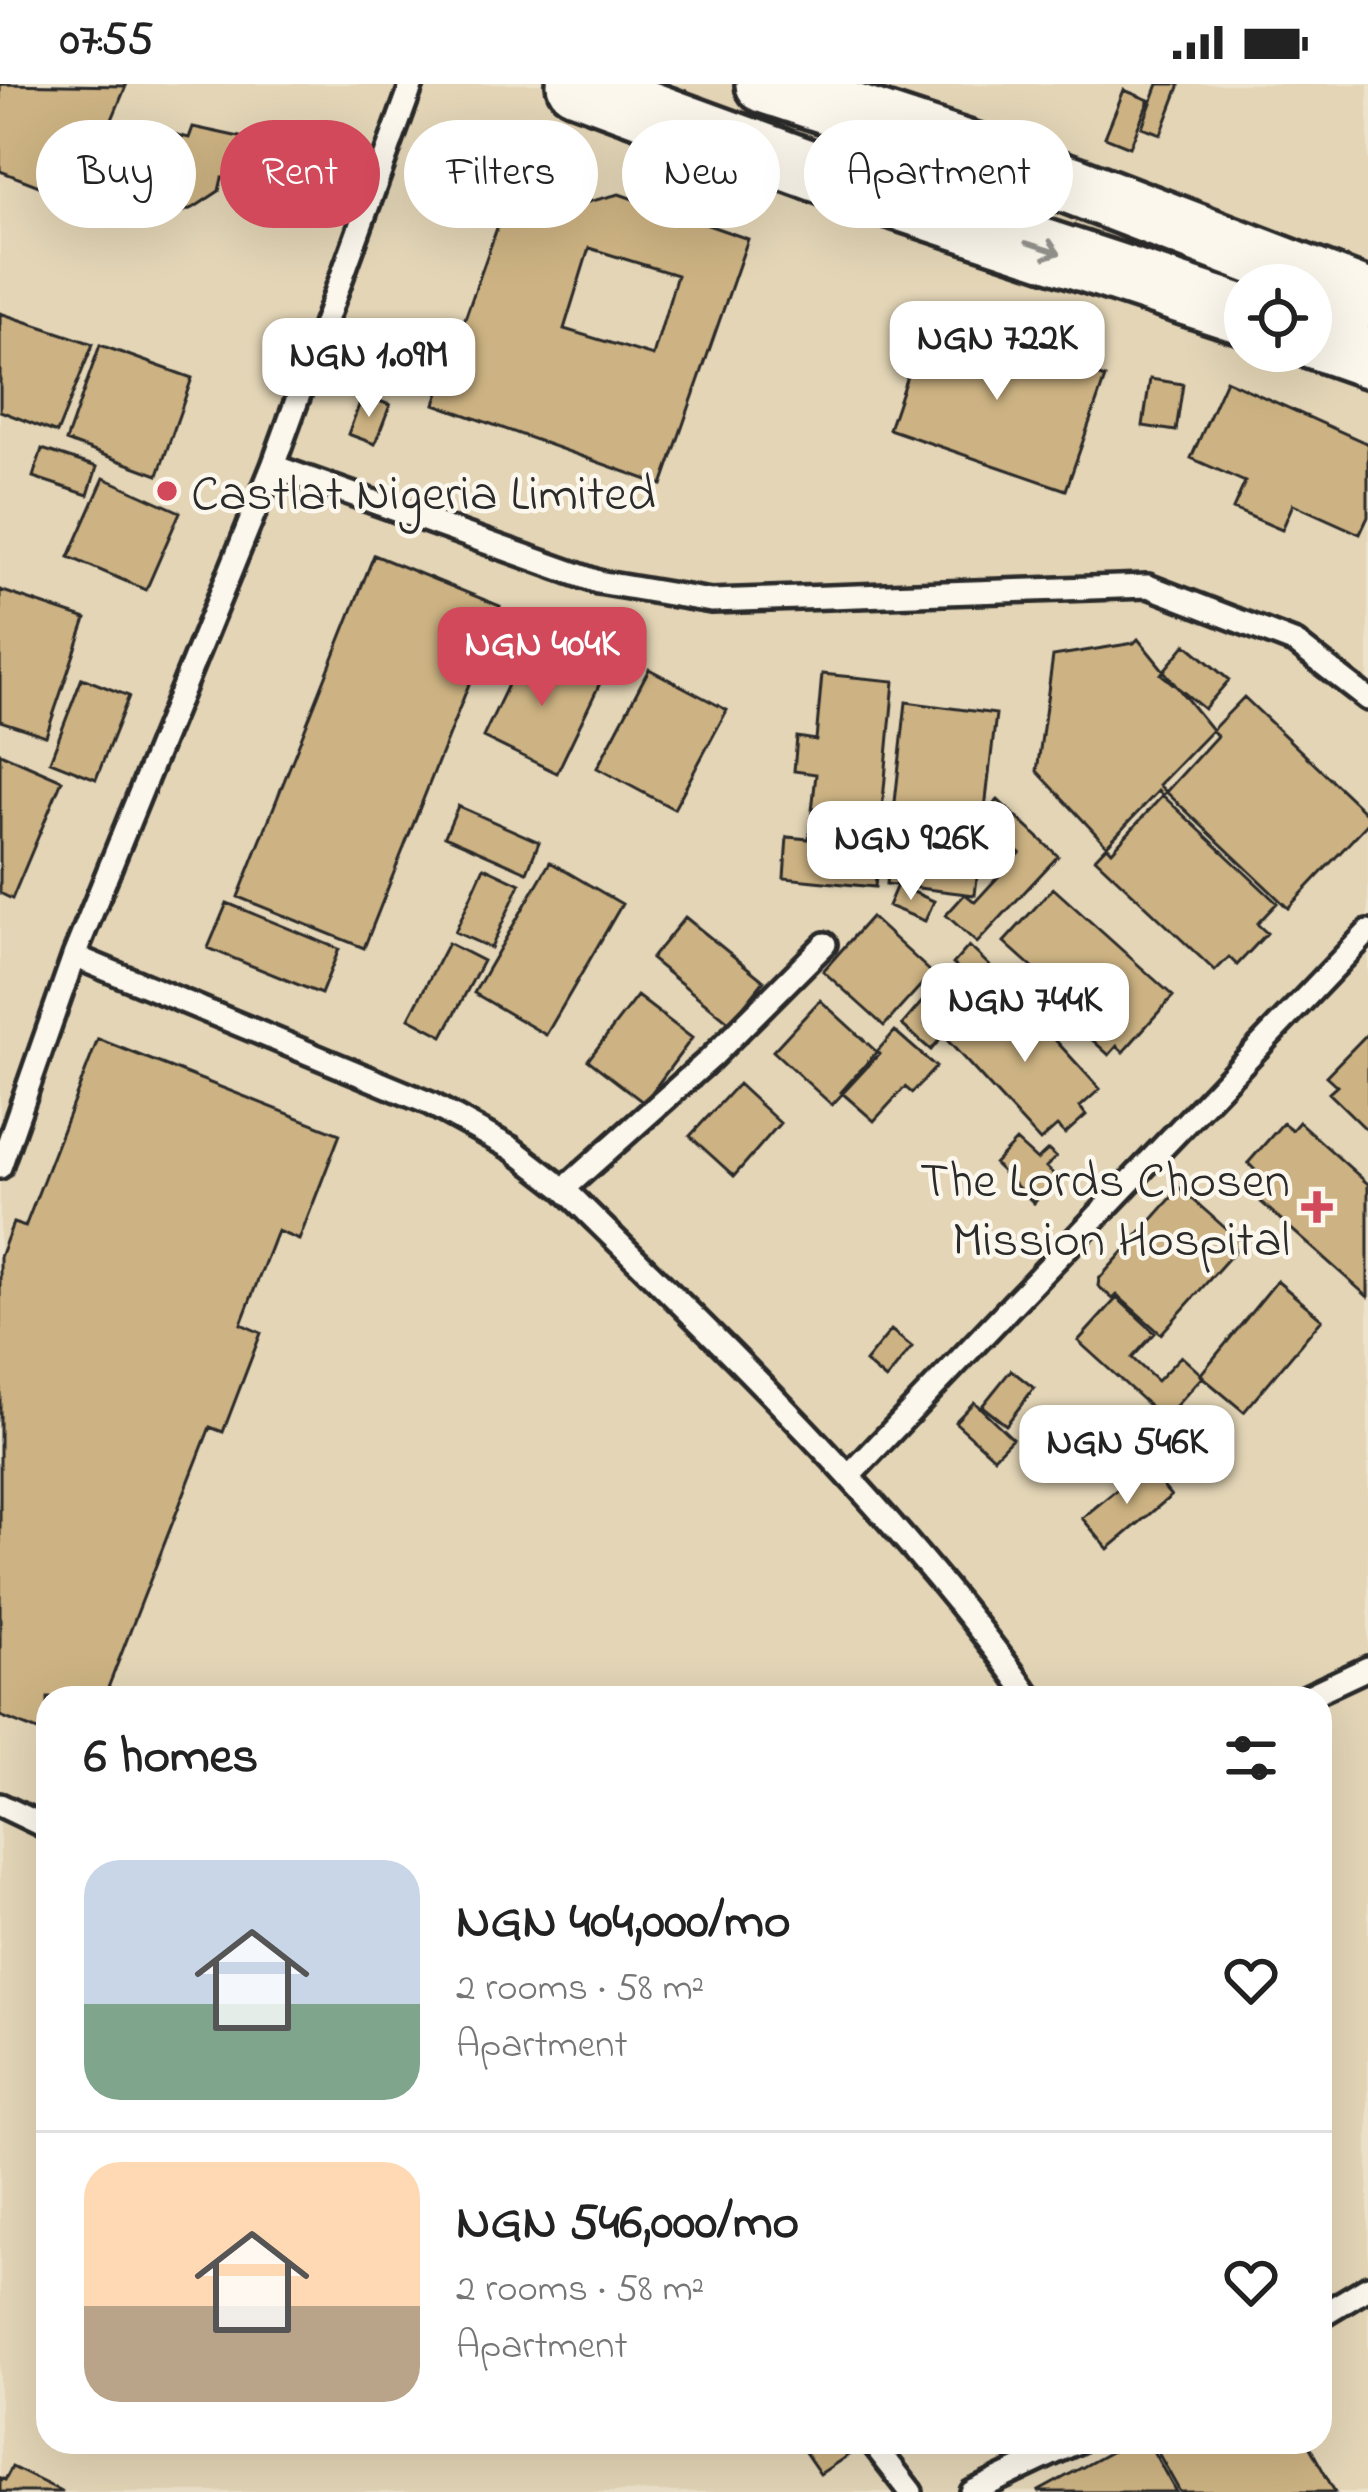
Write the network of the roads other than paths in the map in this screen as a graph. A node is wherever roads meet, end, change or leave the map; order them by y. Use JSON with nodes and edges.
{"nodes":[{"id":1,"x":412,"y":84,"type":"edge"},
{"id":2,"x":576,"y":84,"type":"edge"},
{"id":3,"x":765,"y":84,"type":"edge"},
{"id":4,"x":1355,"y":288,"type":"edge"},
{"id":5,"x":1224,"y":308,"type":"edge"},
{"id":6,"x":1332,"y":345,"type":"edge"},
{"id":7,"x":1368,"y":358,"type":"edge"},
{"id":8,"x":273,"y":466,"type":"junction"},
{"id":9,"x":1368,"y":699,"type":"edge"},
{"id":10,"x":1368,"y":932,"type":"edge"},
{"id":11,"x":825,"y":944,"type":"dead end"},
{"id":12,"x":74,"y":956,"type":"junction"},
{"id":13,"x":0,"y":1167,"type":"edge"},
{"id":14,"x":564,"y":1189,"type":"junction"},
{"id":15,"x":850,"y":1474,"type":"junction"},
{"id":16,"x":1368,"y":1668,"type":"edge"},
{"id":17,"x":1022,"y":1686,"type":"edge"},
{"id":18,"x":1330,"y":1686,"type":"edge"},
{"id":19,"x":0,"y":1805,"type":"edge"},
{"id":20,"x":36,"y":1822,"type":"edge"},
{"id":21,"x":1368,"y":2287,"type":"edge"},
{"id":22,"x":1332,"y":2309,"type":"edge"},
{"id":23,"x":881,"y":2454,"type":"edge"},
{"id":24,"x":1052,"y":2454,"type":"edge"},
{"id":25,"x":911,"y":2492,"type":"edge"},
{"id":26,"x":972,"y":2492,"type":"edge"}],
"edges":[{"from":1,"to":8,"type":"lane"},
{"from":2,"to":5,"type":"street","one_way":true},
{"from":3,"to":4,"type":"street"},
{"from":6,"to":7,"type":"street"},
{"from":8,"to":9,"type":"lane"},
{"from":8,"to":12,"type":"lane"},
{"from":10,"to":15,"type":"lane"},
{"from":11,"to":14,"type":"lane"},
{"from":12,"to":13,"type":"lane"},
{"from":12,"to":14,"type":"lane"},
{"from":14,"to":15,"type":"lane"},
{"from":15,"to":17,"type":"lane"},
{"from":16,"to":18,"type":"lane"},
{"from":19,"to":20,"type":"lane"},
{"from":21,"to":22,"type":"lane"},
{"from":23,"to":25,"type":"lane"},
{"from":24,"to":26,"type":"lane"}]}
